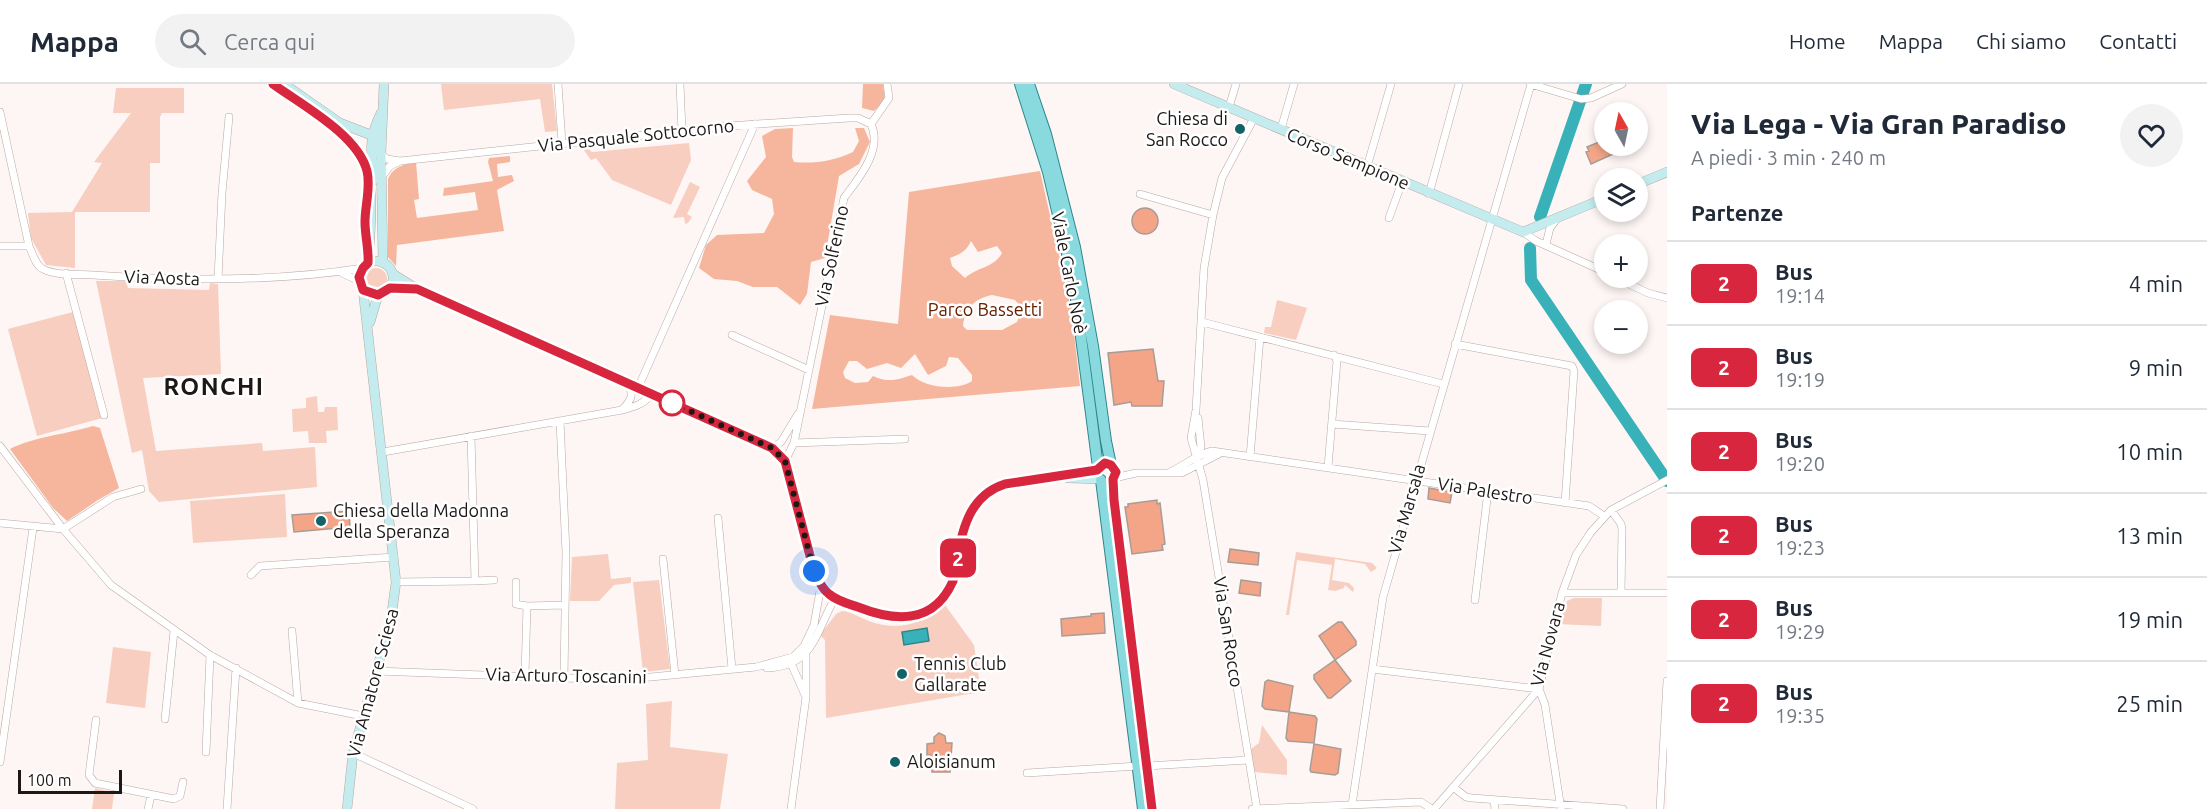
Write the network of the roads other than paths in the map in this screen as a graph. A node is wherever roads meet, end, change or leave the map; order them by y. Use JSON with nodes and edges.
{"nodes":[{"id":1,"x":273,"y":84,"type":"edge"},
{"id":2,"x":284,"y":84,"type":"edge"},
{"id":3,"x":384,"y":84,"type":"edge"},
{"id":4,"x":558,"y":84,"type":"edge"},
{"id":5,"x":680,"y":84,"type":"edge"},
{"id":6,"x":887,"y":84,"type":"edge"},
{"id":7,"x":1020,"y":84,"type":"edge"},
{"id":8,"x":1029,"y":84,"type":"edge"},
{"id":9,"x":1174,"y":84,"type":"edge"},
{"id":10,"x":1236,"y":84,"type":"edge"},
{"id":11,"x":1294,"y":84,"type":"edge"},
{"id":12,"x":1391,"y":84,"type":"edge"},
{"id":13,"x":1459,"y":84,"type":"edge"},
{"id":14,"x":1530,"y":84,"type":"edge"},
{"id":15,"x":1622,"y":84,"type":"edge"},
{"id":16,"x":1229,"y":107,"type":"junction"},
{"id":17,"x":382,"y":110,"type":"junction"},
{"id":18,"x":0,"y":112,"type":"edge"},
{"id":19,"x":230,"y":117,"type":"dead end"},
{"id":20,"x":1254,"y":118,"type":"junction"},
{"id":21,"x":376,"y":123,"type":"junction"},
{"id":22,"x":755,"y":124,"type":"junction"},
{"id":23,"x":871,"y":124,"type":"junction"},
{"id":24,"x":1281,"y":129,"type":"junction"},
{"id":25,"x":360,"y":131,"type":"junction"},
{"id":26,"x":682,"y":131,"type":"junction"},
{"id":27,"x":371,"y":135,"type":"junction"},
{"id":28,"x":562,"y":143,"type":"junction"},
{"id":29,"x":354,"y":146,"type":"junction"},
{"id":30,"x":381,"y":154,"type":"junction"},
{"id":31,"x":400,"y":161,"type":"junction"},
{"id":32,"x":1367,"y":167,"type":"junction"},
{"id":33,"x":1667,"y":172,"type":"edge"},
{"id":34,"x":383,"y":175,"type":"junction"},
{"id":35,"x":1648,"y":180,"type":"edge"},
{"id":36,"x":1401,"y":182,"type":"junction"},
{"id":37,"x":1140,"y":194,"type":"dead end"},
{"id":38,"x":1429,"y":194,"type":"junction"},
{"id":39,"x":1594,"y":203,"type":"edge"},
{"id":40,"x":383,"y":209,"type":"junction"},
{"id":41,"x":1213,"y":215,"type":"junction"},
{"id":42,"x":370,"y":216,"type":"junction"},
{"id":43,"x":1389,"y":218,"type":"dead end"},
{"id":44,"x":1491,"y":220,"type":"junction"},
{"id":45,"x":1556,"y":220,"type":"junction"},
{"id":46,"x":1523,"y":232,"type":"junction"},
{"id":47,"x":1546,"y":244,"type":"junction"},
{"id":48,"x":0,"y":246,"type":"edge"},
{"id":49,"x":29,"y":246,"type":"junction"},
{"id":50,"x":383,"y":262,"type":"junction"},
{"id":51,"x":366,"y":265,"type":"junction"},
{"id":52,"x":1594,"y":267,"type":"edge"},
{"id":53,"x":339,"y":272,"type":"junction"},
{"id":54,"x":66,"y":273,"type":"junction"},
{"id":55,"x":393,"y":274,"type":"junction"},
{"id":56,"x":218,"y":279,"type":"junction"},
{"id":57,"x":361,"y":285,"type":"junction"},
{"id":58,"x":390,"y":288,"type":"junction"},
{"id":59,"x":1637,"y":288,"type":"edge"},
{"id":60,"x":417,"y":289,"type":"junction"},
{"id":61,"x":378,"y":295,"type":"junction"},
{"id":62,"x":1667,"y":298,"type":"edge"},
{"id":63,"x":1202,"y":322,"type":"junction"},
{"id":64,"x":369,"y":324,"type":"junction"},
{"id":65,"x":732,"y":335,"type":"dead end"},
{"id":66,"x":1260,"y":337,"type":"junction"},
{"id":67,"x":1455,"y":344,"type":"junction"},
{"id":68,"x":1334,"y":355,"type":"junction"},
{"id":69,"x":809,"y":370,"type":"junction"},
{"id":70,"x":627,"y":383,"type":"junction"},
{"id":71,"x":1443,"y":384,"type":"junction"},
{"id":72,"x":638,"y":388,"type":"junction"},
{"id":73,"x":652,"y":394,"type":"junction"},
{"id":74,"x":802,"y":406,"type":"junction"},
{"id":75,"x":622,"y":410,"type":"junction"},
{"id":76,"x":104,"y":415,"type":"dead end"},
{"id":77,"x":560,"y":421,"type":"junction"},
{"id":78,"x":1332,"y":424,"type":"junction"},
{"id":79,"x":1430,"y":431,"type":"junction"},
{"id":80,"x":471,"y":436,"type":"junction"},
{"id":81,"x":905,"y":439,"type":"dead end"},
{"id":82,"x":794,"y":443,"type":"junction"},
{"id":83,"x":0,"y":446,"type":"edge"},
{"id":84,"x":772,"y":448,"type":"junction"},
{"id":85,"x":383,"y":452,"type":"junction"},
{"id":86,"x":1220,"y":453,"type":"junction"},
{"id":87,"x":1198,"y":455,"type":"junction"},
{"id":88,"x":1250,"y":457,"type":"junction"},
{"id":89,"x":785,"y":461,"type":"junction"},
{"id":90,"x":1199,"y":463,"type":"junction"},
{"id":91,"x":1328,"y":466,"type":"junction"},
{"id":92,"x":1170,"y":472,"type":"junction"},
{"id":93,"x":1106,"y":473,"type":"junction"},
{"id":94,"x":1416,"y":480,"type":"junction"},
{"id":95,"x":1667,"y":480,"type":"edge"},
{"id":96,"x":141,"y":489,"type":"dead end"},
{"id":97,"x":1488,"y":491,"type":"junction"},
{"id":98,"x":1564,"y":503,"type":"junction"},
{"id":99,"x":1611,"y":510,"type":"junction"},
{"id":100,"x":1604,"y":516,"type":"junction"},
{"id":101,"x":718,"y":518,"type":"dead end"},
{"id":102,"x":0,"y":523,"type":"edge"},
{"id":103,"x":33,"y":528,"type":"junction"},
{"id":104,"x":63,"y":529,"type":"junction"},
{"id":105,"x":394,"y":557,"type":"junction"},
{"id":106,"x":663,"y":559,"type":"dead end"},
{"id":107,"x":251,"y":575,"type":"dead end"},
{"id":108,"x":494,"y":580,"type":"dead end"},
{"id":109,"x":475,"y":581,"type":"junction"},
{"id":110,"x":396,"y":582,"type":"junction"},
{"id":111,"x":516,"y":582,"type":"dead end"},
{"id":112,"x":821,"y":585,"type":"junction"},
{"id":113,"x":1562,"y":593,"type":"junction"},
{"id":114,"x":1621,"y":593,"type":"junction"},
{"id":115,"x":1667,"y":593,"type":"edge"},
{"id":116,"x":835,"y":598,"type":"junction"},
{"id":117,"x":1475,"y":600,"type":"dead end"},
{"id":118,"x":565,"y":605,"type":"junction"},
{"id":119,"x":527,"y":606,"type":"junction"},
{"id":120,"x":174,"y":631,"type":"junction"},
{"id":121,"x":292,"y":631,"type":"dead end"},
{"id":122,"x":210,"y":655,"type":"junction"},
{"id":123,"x":806,"y":655,"type":"junction"},
{"id":124,"x":793,"y":660,"type":"junction"},
{"id":125,"x":807,"y":667,"type":"junction"},
{"id":126,"x":236,"y":668,"type":"junction"},
{"id":127,"x":732,"y":669,"type":"junction"},
{"id":128,"x":1372,"y":669,"type":"junction"},
{"id":129,"x":376,"y":671,"type":"junction"},
{"id":130,"x":525,"y":675,"type":"junction"},
{"id":131,"x":675,"y":675,"type":"junction"},
{"id":132,"x":564,"y":678,"type":"junction"},
{"id":133,"x":1667,"y":681,"type":"edge"},
{"id":134,"x":1539,"y":689,"type":"junction"},
{"id":135,"x":806,"y":697,"type":"junction"},
{"id":136,"x":1532,"y":699,"type":"junction"},
{"id":137,"x":298,"y":703,"type":"junction"},
{"id":138,"x":1545,"y":705,"type":"junction"},
{"id":139,"x":363,"y":716,"type":"junction"},
{"id":140,"x":165,"y":719,"type":"dead end"},
{"id":141,"x":96,"y":720,"type":"dead end"},
{"id":142,"x":206,"y":752,"type":"dead end"},
{"id":143,"x":353,"y":753,"type":"junction"},
{"id":144,"x":1249,"y":760,"type":"junction"},
{"id":145,"x":0,"y":762,"type":"edge"},
{"id":146,"x":1142,"y":766,"type":"junction"},
{"id":147,"x":1027,"y":773,"type":"dead end"},
{"id":148,"x":183,"y":782,"type":"dead end"},
{"id":149,"x":1453,"y":787,"type":"junction"},
{"id":150,"x":151,"y":795,"type":"junction"},
{"id":151,"x":1494,"y":800,"type":"junction"},
{"id":152,"x":1352,"y":805,"type":"junction"},
{"id":153,"x":1560,"y":807,"type":"edge"},
{"id":154,"x":148,"y":809,"type":"edge"},
{"id":155,"x":227,"y":809,"type":"edge"},
{"id":156,"x":347,"y":809,"type":"edge"},
{"id":157,"x":473,"y":809,"type":"edge"},
{"id":158,"x":791,"y":809,"type":"edge"},
{"id":159,"x":1143,"y":809,"type":"edge"},
{"id":160,"x":1152,"y":809,"type":"edge"},
{"id":161,"x":1252,"y":809,"type":"edge"},
{"id":162,"x":1257,"y":809,"type":"edge"},
{"id":163,"x":1433,"y":809,"type":"edge"},
{"id":164,"x":1495,"y":809,"type":"edge"},
{"id":165,"x":1623,"y":809,"type":"edge"},
{"id":166,"x":1660,"y":809,"type":"edge"}],
"edges":[{"from":1,"to":29,"type":"street"},
{"from":2,"to":25,"type":"street"},
{"from":3,"to":17,"type":"street"},
{"from":4,"to":28,"type":"street"},
{"from":5,"to":26,"type":"street"},
{"from":6,"to":23,"type":"street"},
{"from":7,"to":93,"type":"main road","name":"Viale Carlo Noè"},
{"from":8,"to":93,"type":"main road","name":"Viale Carlo Noè"},
{"from":9,"to":16,"type":"street","name":"Corso Sempione"},
{"from":10,"to":16,"type":"street"},
{"from":11,"to":24,"type":"street"},
{"from":12,"to":32,"type":"street"},
{"from":13,"to":38,"type":"street"},
{"from":14,"to":15,"type":"street"},
{"from":14,"to":44,"type":"street","name":"Via Marsala"},
{"from":16,"to":20,"type":"street","name":"Corso Sempione"},
{"from":17,"to":21,"type":"street"},
{"from":17,"to":30,"type":"street"},
{"from":18,"to":49,"type":"street"},
{"from":19,"to":56,"type":"street"},
{"from":20,"to":24,"type":"street","name":"Corso Sempione"},
{"from":20,"to":41,"type":"street","name":"Via San Rocco"},
{"from":21,"to":25,"type":"street"},
{"from":21,"to":27,"type":"street"},
{"from":22,"to":23,"type":"street","name":"Via Pasquale Sottocorno"},
{"from":22,"to":26,"type":"street","name":"Via Pasquale Sottocorno"},
{"from":22,"to":72,"type":"street"},
{"from":23,"to":69,"type":"street","name":"Via Solferino"},
{"from":24,"to":32,"type":"street","name":"Corso Sempione"},
{"from":25,"to":27,"type":"street"},
{"from":25,"to":29,"type":"street"},
{"from":26,"to":28,"type":"street","name":"Via Pasquale Sottocorno"},
{"from":27,"to":40,"type":"street"},
{"from":27,"to":42,"type":"street"},
{"from":28,"to":31,"type":"street","name":"Via Pasquale Sottocorno"},
{"from":29,"to":42,"type":"street"},
{"from":30,"to":31,"type":"street","name":"Via Pasquale Sottocorno"},
{"from":30,"to":34,"type":"street"},
{"from":31,"to":34,"type":"street"},
{"from":32,"to":36,"type":"street","name":"Corso Sempione"},
{"from":33,"to":35,"type":"street"},
{"from":34,"to":40,"type":"street"},
{"from":36,"to":38,"type":"street","name":"Corso Sempione"},
{"from":36,"to":43,"type":"street"},
{"from":37,"to":41,"type":"street"},
{"from":38,"to":44,"type":"street","name":"Corso Sempione"},
{"from":39,"to":45,"type":"street"},
{"from":40,"to":50,"type":"street"},
{"from":41,"to":63,"type":"street","name":"Via San Rocco"},
{"from":42,"to":51,"type":"street"},
{"from":44,"to":46,"type":"street","name":"Corso Sempione"},
{"from":44,"to":67,"type":"street","name":"Via Marsala"},
{"from":45,"to":46,"type":"street"},
{"from":45,"to":47,"type":"street"},
{"from":46,"to":47,"type":"street"},
{"from":47,"to":52,"type":"street"},
{"from":48,"to":49,"type":"street"},
{"from":49,"to":54,"type":"street","name":"Via Aosta"},
{"from":50,"to":51,"type":"street"},
{"from":50,"to":55,"type":"street"},
{"from":51,"to":53,"type":"street","name":"Via Aosta"},
{"from":51,"to":57,"type":"street"},
{"from":53,"to":56,"type":"street","name":"Via Aosta"},
{"from":53,"to":57,"type":"street","name":"Via Aosta"},
{"from":54,"to":56,"type":"street","name":"Via Aosta"},
{"from":54,"to":76,"type":"street"},
{"from":55,"to":58,"type":"street"},
{"from":55,"to":60,"type":"street"},
{"from":57,"to":61,"type":"street"},
{"from":57,"to":64,"type":"street","name":"Via Amatore Sciesa"},
{"from":58,"to":60,"type":"street"},
{"from":58,"to":61,"type":"street"},
{"from":59,"to":62,"type":"street"},
{"from":60,"to":70,"type":"street"},
{"from":61,"to":64,"type":"street","name":"Via Amatore Sciesa"},
{"from":63,"to":66,"type":"street"},
{"from":63,"to":87,"type":"street","name":"Via San Rocco"},
{"from":64,"to":85,"type":"street","name":"Via Amatore Sciesa"},
{"from":65,"to":69,"type":"street"},
{"from":66,"to":68,"type":"street"},
{"from":66,"to":88,"type":"street"},
{"from":67,"to":71,"type":"street","name":"Via Marsala"},
{"from":67,"to":98,"type":"street"},
{"from":68,"to":71,"type":"street"},
{"from":68,"to":78,"type":"street"},
{"from":69,"to":74,"type":"street","name":"Via Solferino"},
{"from":70,"to":72,"type":"street"},
{"from":70,"to":75,"type":"street"},
{"from":71,"to":79,"type":"street","name":"Via Marsala"},
{"from":72,"to":73,"type":"street"},
{"from":73,"to":75,"type":"street"},
{"from":73,"to":84,"type":"street"},
{"from":74,"to":82,"type":"street","name":"Via Solferino"},
{"from":74,"to":84,"type":"street","name":"Via Solferino"},
{"from":75,"to":77,"type":"street"},
{"from":77,"to":80,"type":"street"},
{"from":77,"to":118,"type":"street"},
{"from":78,"to":79,"type":"street"},
{"from":78,"to":91,"type":"street"},
{"from":79,"to":94,"type":"street","name":"Via Marsala"},
{"from":80,"to":85,"type":"street"},
{"from":80,"to":109,"type":"street"},
{"from":81,"to":82,"type":"street"},
{"from":82,"to":89,"type":"street","name":"Via Solferino"},
{"from":83,"to":104,"type":"street"},
{"from":84,"to":89,"type":"street"},
{"from":85,"to":105,"type":"street","name":"Via Amatore Sciesa"},
{"from":86,"to":87,"type":"street","name":"Via Palestro"},
{"from":86,"to":88,"type":"street","name":"Via Palestro"},
{"from":86,"to":90,"type":"street","name":"Via Palestro"},
{"from":87,"to":90,"type":"street","name":"Via San Rocco"},
{"from":87,"to":92,"type":"street","name":"Via Palestro"},
{"from":88,"to":91,"type":"street","name":"Via Palestro"},
{"from":89,"to":112,"type":"street"},
{"from":90,"to":92,"type":"street","name":"Via Palestro"},
{"from":90,"to":144,"type":"street","name":"Via San Rocco"},
{"from":91,"to":94,"type":"street","name":"Via Palestro"},
{"from":92,"to":93,"type":"street","name":"Via Palestro"},
{"from":93,"to":116,"type":"street"},
{"from":93,"to":146,"type":"main road","name":"Viale Carlo Noè"},
{"from":94,"to":97,"type":"street","name":"Via Palestro"},
{"from":94,"to":128,"type":"street","name":"Via Marsala"},
{"from":95,"to":99,"type":"street","name":"Via Novara"},
{"from":96,"to":104,"type":"street"},
{"from":97,"to":98,"type":"street","name":"Via Palestro"},
{"from":97,"to":117,"type":"street"},
{"from":98,"to":100,"type":"street","name":"Via Palestro"},
{"from":99,"to":100,"type":"street","name":"Via Novara"},
{"from":99,"to":114,"type":"street"},
{"from":100,"to":113,"type":"street","name":"Via Novara"},
{"from":101,"to":127,"type":"street"},
{"from":102,"to":103,"type":"street"},
{"from":103,"to":104,"type":"street"},
{"from":103,"to":145,"type":"street"},
{"from":104,"to":120,"type":"street"},
{"from":105,"to":107,"type":"street"},
{"from":105,"to":110,"type":"street","name":"Via Amatore Sciesa"},
{"from":106,"to":131,"type":"street"},
{"from":108,"to":109,"type":"street"},
{"from":109,"to":110,"type":"street"},
{"from":110,"to":129,"type":"street","name":"Via Amatore Sciesa"},
{"from":111,"to":119,"type":"street"},
{"from":112,"to":116,"type":"street"},
{"from":112,"to":124,"type":"street"},
{"from":113,"to":114,"type":"street"},
{"from":113,"to":134,"type":"street","name":"Via Novara"},
{"from":114,"to":115,"type":"street"},
{"from":116,"to":123,"type":"street"},
{"from":118,"to":119,"type":"street"},
{"from":118,"to":132,"type":"street"},
{"from":119,"to":130,"type":"street"},
{"from":120,"to":122,"type":"street"},
{"from":120,"to":140,"type":"street"},
{"from":121,"to":137,"type":"street"},
{"from":122,"to":126,"type":"street"},
{"from":122,"to":142,"type":"street"},
{"from":123,"to":124,"type":"street"},
{"from":123,"to":125,"type":"street"},
{"from":124,"to":125,"type":"street"},
{"from":124,"to":127,"type":"street","name":"Via Arturo Toscanini"},
{"from":124,"to":135,"type":"street"},
{"from":125,"to":135,"type":"street"},
{"from":126,"to":137,"type":"street"},
{"from":126,"to":155,"type":"street"},
{"from":127,"to":131,"type":"street","name":"Via Arturo Toscanini"},
{"from":128,"to":134,"type":"street"},
{"from":128,"to":152,"type":"street","name":"Via Marsala"},
{"from":129,"to":130,"type":"street","name":"Via Arturo Toscanini"},
{"from":129,"to":139,"type":"street","name":"Via Amatore Sciesa"},
{"from":130,"to":132,"type":"street","name":"Via Arturo Toscanini"},
{"from":131,"to":132,"type":"street","name":"Via Arturo Toscanini"},
{"from":133,"to":166,"type":"street"},
{"from":134,"to":136,"type":"street","name":"Via Novara"},
{"from":134,"to":138,"type":"street"},
{"from":135,"to":158,"type":"street"},
{"from":136,"to":138,"type":"street"},
{"from":136,"to":149,"type":"street","name":"Via Novara"},
{"from":137,"to":139,"type":"street"},
{"from":138,"to":153,"type":"street"},
{"from":139,"to":143,"type":"street","name":"Via Amatore Sciesa"},
{"from":141,"to":150,"type":"street"},
{"from":143,"to":156,"type":"street","name":"Via Amatore Sciesa"},
{"from":143,"to":157,"type":"street"},
{"from":144,"to":146,"type":"street"},
{"from":144,"to":162,"type":"street","name":"Via San Rocco"},
{"from":146,"to":147,"type":"street"},
{"from":146,"to":159,"type":"main road","name":"Viale Carlo Noè"},
{"from":146,"to":160,"type":"main road","name":"Viale Carlo Noè"},
{"from":148,"to":150,"type":"street"},
{"from":149,"to":151,"type":"street"},
{"from":149,"to":163,"type":"street","name":"Via Novara"},
{"from":150,"to":154,"type":"street"},
{"from":151,"to":153,"type":"street"},
{"from":151,"to":164,"type":"street"},
{"from":152,"to":162,"type":"street"},
{"from":152,"to":163,"type":"street"},
{"from":153,"to":165,"type":"street"},
{"from":161,"to":162,"type":"street"}]}
